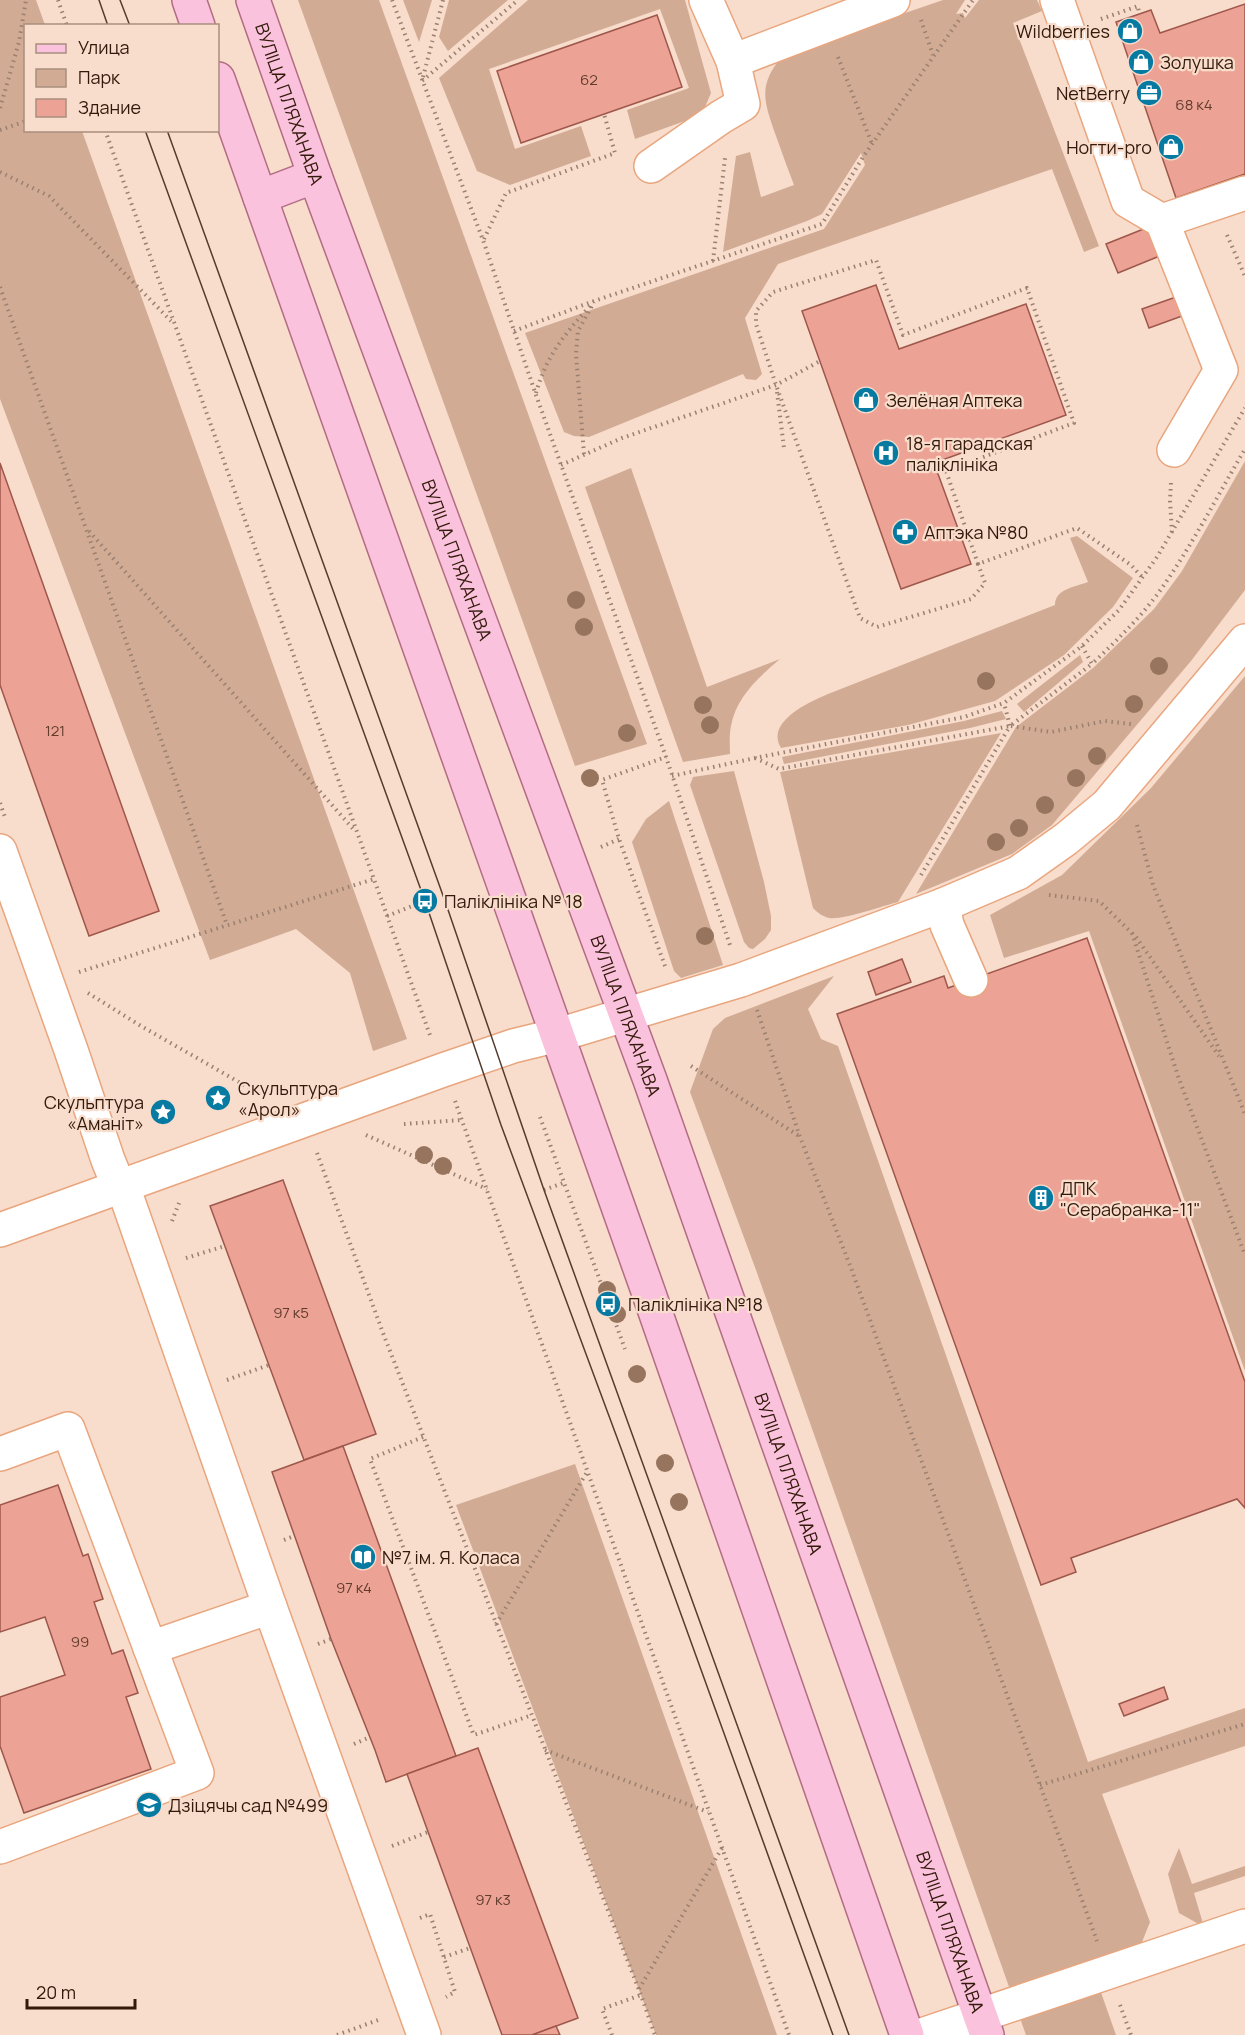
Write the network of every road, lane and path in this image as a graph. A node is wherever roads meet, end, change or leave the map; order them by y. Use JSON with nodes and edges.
{"nodes":[{"id":1,"x":26,"y":0,"type":"edge"},
{"id":2,"x":58,"y":0,"type":"edge"},
{"id":3,"x":189,"y":0,"type":"edge"},
{"id":4,"x":253,"y":0,"type":"edge"},
{"id":5,"x":392,"y":0,"type":"edge"},
{"id":6,"x":443,"y":0,"type":"edge"},
{"id":7,"x":518,"y":0,"type":"edge"},
{"id":8,"x":706,"y":0,"type":"edge"},
{"id":9,"x":973,"y":0,"type":"edge"},
{"id":10,"x":1057,"y":0,"type":"edge"},
{"id":11,"x":905,"y":5,"type":"edge"},
{"id":12,"x":1139,"y":14,"type":"dead end"},
{"id":13,"x":1100,"y":20,"type":"dead end"},
{"id":14,"x":66,"y":24,"type":"edge"},
{"id":15,"x":197,"y":24,"type":"edge"},
{"id":16,"x":826,"y":26,"type":"junction"},
{"id":17,"x":933,"y":55,"type":"junction"},
{"id":18,"x":733,"y":60,"type":"junction"},
{"id":19,"x":422,"y":81,"type":"junction"},
{"id":20,"x":219,"y":82,"type":"edge"},
{"id":21,"x":0,"y":108,"type":"edge"},
{"id":22,"x":604,"y":114,"type":"dead end"},
{"id":23,"x":721,"y":117,"type":"junction"},
{"id":24,"x":24,"y":122,"type":"edge"},
{"id":25,"x":0,"y":130,"type":"edge"},
{"id":26,"x":106,"y":132,"type":"edge"},
{"id":27,"x":872,"y":144,"type":"junction"},
{"id":28,"x":615,"y":153,"type":"junction"},
{"id":29,"x":638,"y":157,"type":"joint"},
{"id":30,"x":0,"y":172,"type":"edge"},
{"id":31,"x":315,"y":176,"type":"junction"},
{"id":32,"x":1245,"y":193,"type":"edge"},
{"id":33,"x":260,"y":197,"type":"junction"},
{"id":34,"x":1162,"y":222,"type":"junction"},
{"id":35,"x":483,"y":240,"type":"junction"},
{"id":36,"x":713,"y":261,"type":"junction"},
{"id":37,"x":0,"y":287,"type":"edge"},
{"id":38,"x":594,"y":301,"type":"junction"},
{"id":39,"x":174,"y":324,"type":"junction"},
{"id":40,"x":514,"y":331,"type":"junction"},
{"id":41,"x":820,"y":361,"type":"dead end"},
{"id":42,"x":776,"y":385,"type":"junction"},
{"id":43,"x":536,"y":395,"type":"junction"},
{"id":44,"x":1245,"y":408,"type":"edge"},
{"id":45,"x":784,"y":448,"type":"dead end"},
{"id":46,"x":1245,"y":449,"type":"edge"},
{"id":47,"x":1174,"y":450,"type":"joint"},
{"id":48,"x":584,"y":454,"type":"junction"},
{"id":49,"x":561,"y":465,"type":"junction"},
{"id":50,"x":86,"y":529,"type":"junction"},
{"id":51,"x":1172,"y":532,"type":"junction"},
{"id":52,"x":973,"y":548,"type":"junction"},
{"id":53,"x":966,"y":551,"type":"dead end"},
{"id":54,"x":978,"y":564,"type":"junction"},
{"id":55,"x":1143,"y":578,"type":"junction"},
{"id":56,"x":1245,"y":641,"type":"edge"},
{"id":57,"x":1082,"y":646,"type":"junction"},
{"id":58,"x":1092,"y":664,"type":"junction"},
{"id":59,"x":1004,"y":704,"type":"junction"},
{"id":60,"x":1010,"y":726,"type":"junction"},
{"id":61,"x":1173,"y":728,"type":"junction"},
{"id":62,"x":666,"y":757,"type":"junction"},
{"id":63,"x":755,"y":758,"type":"junction"},
{"id":64,"x":672,"y":776,"type":"junction"},
{"id":65,"x":0,"y":804,"type":"edge"},
{"id":66,"x":1136,"y":822,"type":"dead end"},
{"id":67,"x":358,"y":834,"type":"junction"},
{"id":68,"x":4,"y":838,"type":"edge"},
{"id":69,"x":374,"y":879,"type":"junction"},
{"id":70,"x":1041,"y":894,"type":"dead end"},
{"id":71,"x":425,"y":901,"type":"dead end"},
{"id":72,"x":943,"y":904,"type":"junction"},
{"id":73,"x":387,"y":916,"type":"junction"},
{"id":74,"x":892,"y":922,"type":"junction"},
{"id":75,"x":227,"y":925,"type":"junction"},
{"id":76,"x":1132,"y":933,"type":"junction"},
{"id":77,"x":668,"y":973,"type":"dead end"},
{"id":78,"x":55,"y":980,"type":"junction"},
{"id":79,"x":741,"y":980,"type":"junction"},
{"id":80,"x":971,"y":980,"type":"dead end"},
{"id":81,"x":626,"y":1014,"type":"junction"},
{"id":82,"x":558,"y":1035,"type":"junction"},
{"id":83,"x":433,"y":1044,"type":"dead end"},
{"id":84,"x":1223,"y":1061,"type":"junction"},
{"id":85,"x":692,"y":1066,"type":"dead end"},
{"id":86,"x":451,"y":1091,"type":"dead end"},
{"id":87,"x":274,"y":1103,"type":"dead end"},
{"id":88,"x":1245,"y":1113,"type":"edge"},
{"id":89,"x":540,"y":1117,"type":"dead end"},
{"id":90,"x":359,"y":1132,"type":"dead end"},
{"id":91,"x":800,"y":1137,"type":"junction"},
{"id":92,"x":315,"y":1146,"type":"dead end"},
{"id":93,"x":563,"y":1183,"type":"junction"},
{"id":94,"x":119,"y":1187,"type":"junction"},
{"id":95,"x":487,"y":1189,"type":"junction"},
{"id":96,"x":544,"y":1190,"type":"dead end"},
{"id":97,"x":0,"y":1230,"type":"edge"},
{"id":98,"x":225,"y":1246,"type":"dead end"},
{"id":99,"x":1245,"y":1255,"type":"edge"},
{"id":100,"x":181,"y":1259,"type":"dead end"},
{"id":101,"x":625,"y":1349,"type":"dead end"},
{"id":102,"x":269,"y":1365,"type":"dead end"},
{"id":103,"x":225,"y":1380,"type":"dead end"},
{"id":104,"x":423,"y":1437,"type":"junction"},
{"id":105,"x":0,"y":1454,"type":"edge"},
{"id":106,"x":587,"y":1471,"type":"junction"},
{"id":107,"x":270,"y":1607,"type":"junction"},
{"id":108,"x":496,"y":1624,"type":"junction"},
{"id":109,"x":150,"y":1648,"type":"junction"},
{"id":110,"x":532,"y":1715,"type":"junction"},
{"id":111,"x":1245,"y":1724,"type":"edge"},
{"id":112,"x":545,"y":1750,"type":"junction"},
{"id":113,"x":1040,"y":1785,"type":"junction"},
{"id":114,"x":709,"y":1812,"type":"junction"},
{"id":115,"x":428,"y":1832,"type":"dead end"},
{"id":116,"x":0,"y":1847,"type":"edge"},
{"id":117,"x":722,"y":1848,"type":"junction"},
{"id":118,"x":383,"y":1849,"type":"dead end"},
{"id":119,"x":1245,"y":1927,"type":"edge"},
{"id":120,"x":470,"y":1948,"type":"dead end"},
{"id":121,"x":444,"y":1957,"type":"dead end"},
{"id":122,"x":1108,"y":1972,"type":"junction"},
{"id":123,"x":639,"y":1990,"type":"junction"},
{"id":124,"x":641,"y":1995,"type":"junction"},
{"id":125,"x":419,"y":2021,"type":"edge"},
{"id":126,"x":984,"y":2025,"type":"edge"},
{"id":127,"x":337,"y":2035,"type":"edge"},
{"id":128,"x":612,"y":2035,"type":"edge"},
{"id":129,"x":655,"y":2035,"type":"edge"},
{"id":130,"x":789,"y":2035,"type":"edge"},
{"id":131,"x":907,"y":2035,"type":"edge"},
{"id":132,"x":922,"y":2035,"type":"edge"},
{"id":133,"x":1131,"y":2035,"type":"edge"}],
"edges":[{"from":1,"to":21,"type":"path"},
{"from":2,"to":14,"type":"path"},
{"from":3,"to":15,"type":"main road"},
{"from":4,"to":31,"type":"main road","name":"ВУЛІЦА ПЛЯХАНАВА"},
{"from":5,"to":19,"type":"path"},
{"from":6,"to":19,"type":"path"},
{"from":7,"to":19,"type":"path"},
{"from":8,"to":18,"type":"lane"},
{"from":9,"to":17,"type":"path"},
{"from":10,"to":34,"type":"lane"},
{"from":11,"to":16,"type":"lane"},
{"from":11,"to":17,"type":"path"},
{"from":12,"to":13,"type":"path"},
{"from":16,"to":18,"type":"lane"},
{"from":16,"to":27,"type":"path"},
{"from":17,"to":27,"type":"path"},
{"from":18,"to":23,"type":"lane"},
{"from":19,"to":35,"type":"path"},
{"from":20,"to":33,"type":"main road"},
{"from":22,"to":28,"type":"path"},
{"from":23,"to":29,"type":"lane"},
{"from":23,"to":36,"type":"path"},
{"from":24,"to":25,"type":"path"},
{"from":26,"to":39,"type":"path"},
{"from":27,"to":36,"type":"path"},
{"from":28,"to":29,"type":"path"},
{"from":28,"to":35,"type":"path"},
{"from":30,"to":39,"type":"path"},
{"from":31,"to":33,"type":"main road"},
{"from":31,"to":81,"type":"main road","name":"ВУЛІЦА ПЛЯХАНАВА"},
{"from":32,"to":34,"type":"lane"},
{"from":33,"to":82,"type":"main road"},
{"from":34,"to":47,"type":"lane"},
{"from":35,"to":40,"type":"path"},
{"from":36,"to":38,"type":"path"},
{"from":37,"to":50,"type":"path"},
{"from":38,"to":40,"type":"path"},
{"from":38,"to":43,"type":"path"},
{"from":38,"to":48,"type":"path"},
{"from":39,"to":67,"type":"path"},
{"from":40,"to":43,"type":"path"},
{"from":41,"to":42,"type":"path"},
{"from":42,"to":45,"type":"path"},
{"from":42,"to":48,"type":"path"},
{"from":42,"to":52,"type":"path"},
{"from":42,"to":54,"type":"path"},
{"from":43,"to":49,"type":"path"},
{"from":44,"to":51,"type":"path"},
{"from":46,"to":58,"type":"path"},
{"from":47,"to":51,"type":"path"},
{"from":48,"to":49,"type":"path"},
{"from":49,"to":62,"type":"path"},
{"from":50,"to":67,"type":"path"},
{"from":50,"to":75,"type":"path"},
{"from":51,"to":55,"type":"path"},
{"from":52,"to":53,"type":"path"},
{"from":52,"to":54,"type":"path"},
{"from":54,"to":55,"type":"path"},
{"from":55,"to":57,"type":"path"},
{"from":56,"to":61,"type":"lane"},
{"from":57,"to":58,"type":"path"},
{"from":57,"to":59,"type":"path"},
{"from":58,"to":60,"type":"path"},
{"from":59,"to":60,"type":"path"},
{"from":59,"to":63,"type":"path"},
{"from":60,"to":61,"type":"path"},
{"from":60,"to":63,"type":"path"},
{"from":60,"to":74,"type":"path"},
{"from":61,"to":72,"type":"lane"},
{"from":62,"to":64,"type":"path"},
{"from":62,"to":77,"type":"path"},
{"from":63,"to":64,"type":"path"},
{"from":64,"to":79,"type":"path"},
{"from":65,"to":68,"type":"path"},
{"from":66,"to":84,"type":"path"},
{"from":67,"to":69,"type":"path"},
{"from":68,"to":78,"type":"lane"},
{"from":69,"to":73,"type":"path"},
{"from":69,"to":75,"type":"path"},
{"from":70,"to":76,"type":"path"},
{"from":71,"to":73,"type":"path"},
{"from":72,"to":74,"type":"lane"},
{"from":72,"to":80,"type":"lane"},
{"from":73,"to":83,"type":"path"},
{"from":74,"to":79,"type":"lane"},
{"from":75,"to":78,"type":"path"},
{"from":76,"to":84,"type":"path"},
{"from":76,"to":99,"type":"path"},
{"from":78,"to":87,"type":"path"},
{"from":78,"to":94,"type":"lane"},
{"from":79,"to":81,"type":"lane"},
{"from":79,"to":91,"type":"path"},
{"from":81,"to":82,"type":"lane"},
{"from":81,"to":126,"type":"main road","name":"ВУЛІЦА ПЛЯХАНАВА"},
{"from":82,"to":94,"type":"lane"},
{"from":82,"to":131,"type":"main road"},
{"from":84,"to":88,"type":"path"},
{"from":85,"to":91,"type":"path"},
{"from":86,"to":95,"type":"path"},
{"from":89,"to":93,"type":"path"},
{"from":90,"to":95,"type":"path"},
{"from":91,"to":113,"type":"path"},
{"from":92,"to":104,"type":"path"},
{"from":93,"to":96,"type":"path"},
{"from":93,"to":101,"type":"path"},
{"from":94,"to":97,"type":"lane"},
{"from":94,"to":107,"type":"lane"},
{"from":95,"to":106,"type":"path"},
{"from":98,"to":100,"type":"path"},
{"from":102,"to":103,"type":"path"},
{"from":104,"to":108,"type":"path"},
{"from":104,"to":110,"type":"path"},
{"from":105,"to":109,"type":"lane"},
{"from":106,"to":108,"type":"path"},
{"from":106,"to":114,"type":"path"},
{"from":107,"to":109,"type":"lane"},
{"from":107,"to":125,"type":"lane"},
{"from":108,"to":110,"type":"path"},
{"from":109,"to":116,"type":"lane"},
{"from":110,"to":112,"type":"path"},
{"from":111,"to":113,"type":"path"},
{"from":112,"to":114,"type":"path"},
{"from":112,"to":123,"type":"path"},
{"from":113,"to":122,"type":"path"},
{"from":114,"to":117,"type":"path"},
{"from":115,"to":118,"type":"path"},
{"from":117,"to":123,"type":"path"},
{"from":117,"to":130,"type":"path"},
{"from":119,"to":122,"type":"lane"},
{"from":120,"to":121,"type":"path"},
{"from":122,"to":126,"type":"lane"},
{"from":122,"to":133,"type":"path"},
{"from":123,"to":124,"type":"path"},
{"from":124,"to":128,"type":"path"},
{"from":124,"to":129,"type":"path"},
{"from":125,"to":127,"type":"path"},
{"from":126,"to":132,"type":"lane"}]}
